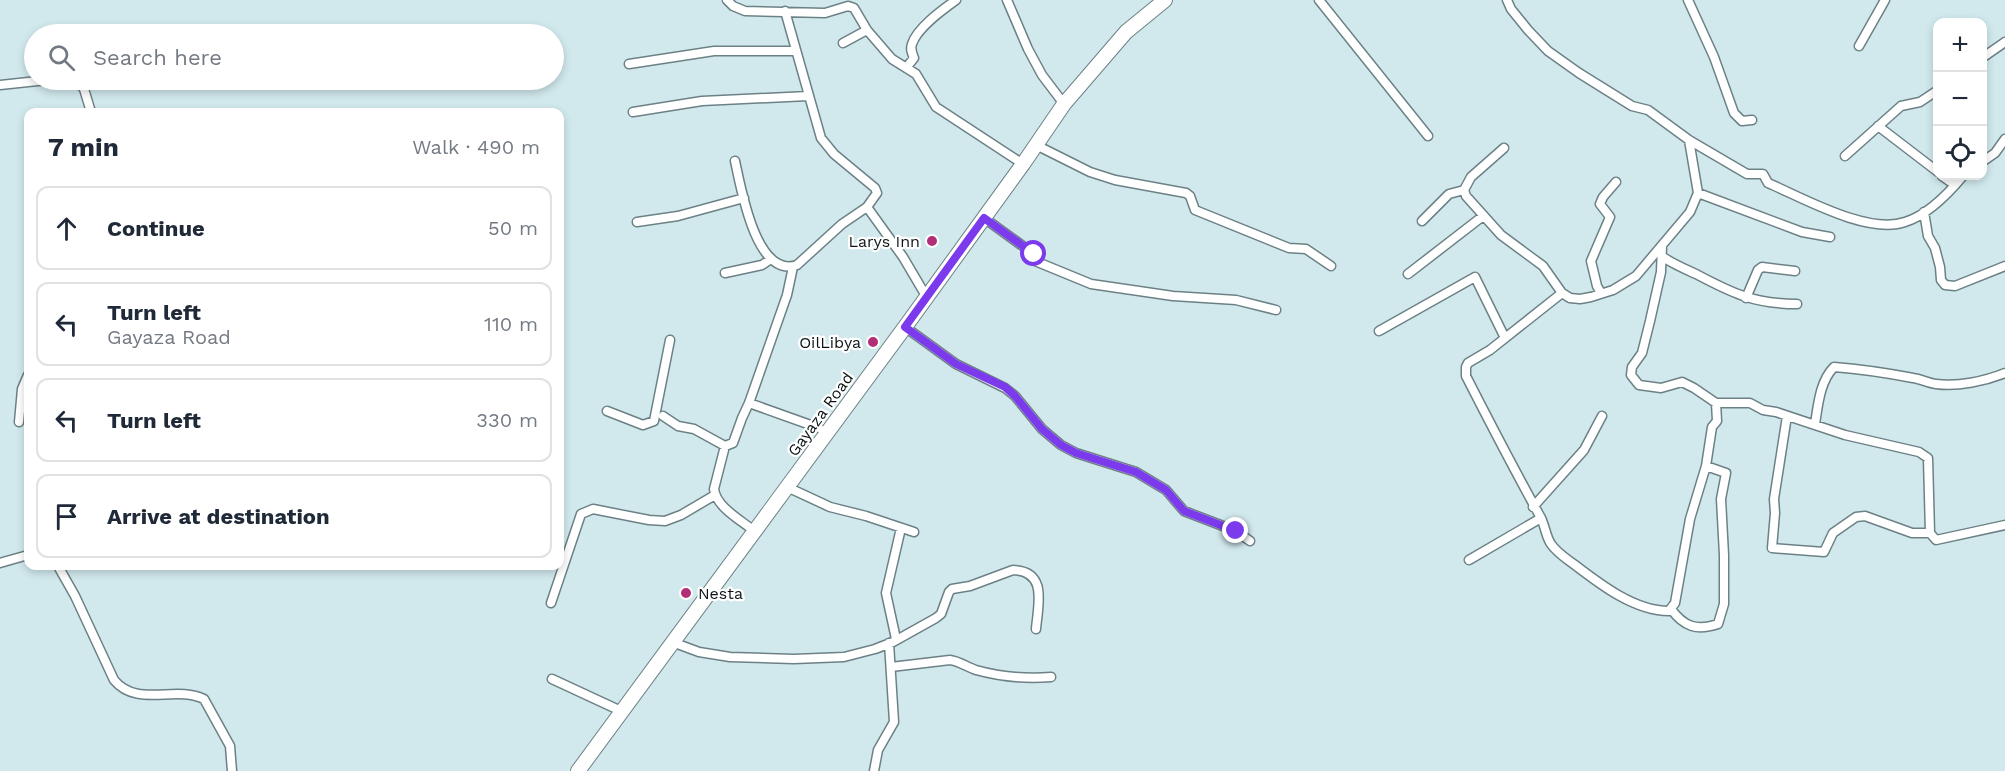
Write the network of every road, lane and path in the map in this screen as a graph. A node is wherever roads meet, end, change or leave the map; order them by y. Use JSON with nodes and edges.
{"nodes":[{"id":1,"x":727,"y":0,"type":"edge"},
{"id":2,"x":956,"y":0,"type":"edge"},
{"id":3,"x":1007,"y":0,"type":"edge"},
{"id":4,"x":1165,"y":0,"type":"edge"},
{"id":5,"x":1318,"y":0,"type":"edge"},
{"id":6,"x":1507,"y":0,"type":"edge"},
{"id":7,"x":1688,"y":0,"type":"edge"},
{"id":8,"x":1885,"y":0,"type":"edge"},
{"id":9,"x":785,"y":11,"type":"junction"},
{"id":10,"x":867,"y":30,"type":"junction"},
{"id":11,"x":2005,"y":42,"type":"edge"},
{"id":12,"x":843,"y":43,"type":"dead end"},
{"id":13,"x":1859,"y":46,"type":"dead end"},
{"id":14,"x":795,"y":51,"type":"junction"},
{"id":15,"x":1987,"y":55,"type":"edge"},
{"id":16,"x":628,"y":64,"type":"dead end"},
{"id":17,"x":906,"y":68,"type":"junction"},
{"id":18,"x":24,"y":82,"type":"edge"},
{"id":19,"x":0,"y":85,"type":"edge"},
{"id":20,"x":84,"y":90,"type":"edge"},
{"id":21,"x":1933,"y":93,"type":"edge"},
{"id":22,"x":808,"y":96,"type":"junction"},
{"id":23,"x":1064,"y":104,"type":"junction"},
{"id":24,"x":90,"y":108,"type":"edge"},
{"id":25,"x":633,"y":112,"type":"dead end"},
{"id":26,"x":1752,"y":120,"type":"dead end"},
{"id":27,"x":1878,"y":126,"type":"junction"},
{"id":28,"x":1428,"y":136,"type":"dead end"},
{"id":29,"x":2005,"y":139,"type":"edge"},
{"id":30,"x":1689,"y":140,"type":"junction"},
{"id":31,"x":1036,"y":145,"type":"junction"},
{"id":32,"x":1503,"y":148,"type":"dead end"},
{"id":33,"x":1845,"y":156,"type":"dead end"},
{"id":34,"x":1987,"y":159,"type":"edge"},
{"id":35,"x":735,"y":161,"type":"dead end"},
{"id":36,"x":1023,"y":164,"type":"junction"},
{"id":37,"x":1933,"y":168,"type":"edge"},
{"id":38,"x":1948,"y":180,"type":"edge"},
{"id":39,"x":1959,"y":180,"type":"edge"},
{"id":40,"x":1616,"y":182,"type":"dead end"},
{"id":41,"x":1955,"y":185,"type":"junction"},
{"id":42,"x":1464,"y":190,"type":"junction"},
{"id":43,"x":1698,"y":193,"type":"junction"},
{"id":44,"x":744,"y":198,"type":"junction"},
{"id":45,"x":867,"y":207,"type":"junction"},
{"id":46,"x":1924,"y":213,"type":"junction"},
{"id":47,"x":1483,"y":216,"type":"junction"},
{"id":48,"x":984,"y":218,"type":"junction"},
{"id":49,"x":1422,"y":221,"type":"dead end"},
{"id":50,"x":637,"y":222,"type":"dead end"},
{"id":51,"x":1830,"y":237,"type":"dead end"},
{"id":52,"x":1662,"y":246,"type":"junction"},
{"id":53,"x":1663,"y":257,"type":"junction"},
{"id":54,"x":771,"y":259,"type":"junction"},
{"id":55,"x":1331,"y":266,"type":"dead end"},
{"id":56,"x":2005,"y":266,"type":"edge"},
{"id":57,"x":793,"y":267,"type":"junction"},
{"id":58,"x":1795,"y":271,"type":"dead end"},
{"id":59,"x":724,"y":273,"type":"dead end"},
{"id":60,"x":1408,"y":274,"type":"dead end"},
{"id":61,"x":1562,"y":293,"type":"junction"},
{"id":62,"x":1602,"y":294,"type":"junction"},
{"id":63,"x":926,"y":296,"type":"junction"},
{"id":64,"x":1746,"y":298,"type":"junction"},
{"id":65,"x":1797,"y":304,"type":"dead end"},
{"id":66,"x":1276,"y":310,"type":"dead end"},
{"id":67,"x":905,"y":327,"type":"junction"},
{"id":68,"x":1379,"y":332,"type":"dead end"},
{"id":69,"x":1505,"y":338,"type":"junction"},
{"id":70,"x":670,"y":340,"type":"dead end"},
{"id":71,"x":2005,"y":373,"type":"edge"},
{"id":72,"x":24,"y":384,"type":"edge"},
{"id":73,"x":1716,"y":402,"type":"junction"},
{"id":74,"x":749,"y":404,"type":"junction"},
{"id":75,"x":607,"y":411,"type":"dead end"},
{"id":76,"x":663,"y":416,"type":"dead end"},
{"id":77,"x":1602,"y":416,"type":"dead end"},
{"id":78,"x":1786,"y":416,"type":"junction"},
{"id":79,"x":19,"y":422,"type":"dead end"},
{"id":80,"x":1815,"y":424,"type":"junction"},
{"id":81,"x":819,"y":428,"type":"dead end"},
{"id":82,"x":725,"y":446,"type":"junction"},
{"id":83,"x":1706,"y":466,"type":"junction"},
{"id":84,"x":787,"y":487,"type":"junction"},
{"id":85,"x":714,"y":495,"type":"junction"},
{"id":86,"x":1533,"y":507,"type":"junction"},
{"id":87,"x":1541,"y":518,"type":"junction"},
{"id":88,"x":2005,"y":525,"type":"edge"},
{"id":89,"x":901,"y":528,"type":"junction"},
{"id":90,"x":754,"y":531,"type":"junction"},
{"id":91,"x":914,"y":532,"type":"dead end"},
{"id":92,"x":1930,"y":533,"type":"junction"},
{"id":93,"x":1250,"y":541,"type":"dead end"},
{"id":94,"x":24,"y":556,"type":"edge"},
{"id":95,"x":1469,"y":560,"type":"dead end"},
{"id":96,"x":0,"y":563,"type":"edge"},
{"id":97,"x":564,"y":564,"type":"edge"},
{"id":98,"x":60,"y":570,"type":"edge"},
{"id":99,"x":562,"y":570,"type":"edge"},
{"id":100,"x":551,"y":603,"type":"dead end"},
{"id":101,"x":1671,"y":609,"type":"junction"},
{"id":102,"x":1036,"y":629,"type":"dead end"},
{"id":103,"x":893,"y":641,"type":"junction"},
{"id":104,"x":672,"y":642,"type":"junction"},
{"id":105,"x":891,"y":667,"type":"junction"},
{"id":106,"x":1051,"y":677,"type":"dead end"},
{"id":107,"x":552,"y":679,"type":"dead end"},
{"id":108,"x":621,"y":711,"type":"junction"},
{"id":109,"x":232,"y":771,"type":"edge"},
{"id":110,"x":578,"y":771,"type":"edge"},
{"id":111,"x":874,"y":771,"type":"edge"}],
"edges":[{"from":1,"to":9,"type":"street"},
{"from":2,"to":17,"type":"street"},
{"from":3,"to":23,"type":"street"},
{"from":4,"to":23,"type":"main road","name":"Gayaza Road"},
{"from":5,"to":28,"type":"street"},
{"from":6,"to":30,"type":"street"},
{"from":7,"to":26,"type":"street"},
{"from":8,"to":13,"type":"street"},
{"from":9,"to":10,"type":"street"},
{"from":9,"to":14,"type":"street"},
{"from":10,"to":12,"type":"street"},
{"from":10,"to":17,"type":"street"},
{"from":11,"to":15,"type":"street"},
{"from":14,"to":16,"type":"street"},
{"from":14,"to":22,"type":"street"},
{"from":17,"to":36,"type":"street"},
{"from":18,"to":19,"type":"street"},
{"from":20,"to":24,"type":"street"},
{"from":21,"to":27,"type":"street"},
{"from":22,"to":25,"type":"street"},
{"from":22,"to":45,"type":"street"},
{"from":23,"to":31,"type":"main road","name":"Gayaza Road"},
{"from":27,"to":33,"type":"street"},
{"from":27,"to":37,"type":"street"},
{"from":29,"to":34,"type":"street"},
{"from":30,"to":43,"type":"street"},
{"from":30,"to":46,"type":"street"},
{"from":31,"to":36,"type":"main road","name":"Gayaza Road"},
{"from":31,"to":55,"type":"street"},
{"from":32,"to":42,"type":"street"},
{"from":35,"to":44,"type":"street"},
{"from":36,"to":48,"type":"main road","name":"Gayaza Road"},
{"from":38,"to":41,"type":"street"},
{"from":39,"to":41,"type":"street"},
{"from":40,"to":62,"type":"street"},
{"from":41,"to":46,"type":"street"},
{"from":42,"to":47,"type":"street"},
{"from":42,"to":49,"type":"street"},
{"from":43,"to":51,"type":"street"},
{"from":43,"to":52,"type":"street"},
{"from":44,"to":50,"type":"street"},
{"from":44,"to":54,"type":"street"},
{"from":45,"to":57,"type":"street"},
{"from":45,"to":63,"type":"street"},
{"from":46,"to":56,"type":"street"},
{"from":47,"to":60,"type":"street"},
{"from":47,"to":61,"type":"street"},
{"from":48,"to":63,"type":"main road","name":"Gayaza Road"},
{"from":48,"to":66,"type":"street"},
{"from":52,"to":53,"type":"street"},
{"from":52,"to":62,"type":"street"},
{"from":53,"to":64,"type":"street"},
{"from":53,"to":73,"type":"street"},
{"from":54,"to":57,"type":"street"},
{"from":54,"to":59,"type":"street"},
{"from":57,"to":74,"type":"street"},
{"from":58,"to":64,"type":"street"},
{"from":61,"to":62,"type":"street"},
{"from":61,"to":69,"type":"street"},
{"from":63,"to":67,"type":"main road","name":"Gayaza Road"},
{"from":64,"to":65,"type":"street"},
{"from":67,"to":84,"type":"main road","name":"Gayaza Road"},
{"from":67,"to":93,"type":"street"},
{"from":68,"to":69,"type":"street"},
{"from":69,"to":86,"type":"street"},
{"from":70,"to":75,"type":"street"},
{"from":71,"to":80,"type":"street"},
{"from":72,"to":79,"type":"street"},
{"from":73,"to":78,"type":"street"},
{"from":73,"to":83,"type":"street"},
{"from":74,"to":81,"type":"street"},
{"from":74,"to":82,"type":"street"},
{"from":76,"to":82,"type":"street"},
{"from":77,"to":86,"type":"street"},
{"from":78,"to":80,"type":"street"},
{"from":78,"to":92,"type":"street"},
{"from":80,"to":92,"type":"street"},
{"from":82,"to":85,"type":"street"},
{"from":83,"to":101,"type":"street"},
{"from":83,"to":101,"type":"street"},
{"from":84,"to":89,"type":"street"},
{"from":84,"to":90,"type":"main road","name":"Gayaza Road"},
{"from":85,"to":90,"type":"street"},
{"from":85,"to":97,"type":"street"},
{"from":86,"to":87,"type":"street"},
{"from":87,"to":95,"type":"street"},
{"from":87,"to":101,"type":"street"},
{"from":88,"to":92,"type":"street"},
{"from":89,"to":91,"type":"street"},
{"from":89,"to":103,"type":"street"},
{"from":90,"to":104,"type":"main road","name":"Gayaza Road"},
{"from":94,"to":96,"type":"street"},
{"from":98,"to":109,"type":"street"},
{"from":99,"to":100,"type":"street"},
{"from":102,"to":103,"type":"street"},
{"from":103,"to":104,"type":"street"},
{"from":103,"to":105,"type":"street"},
{"from":104,"to":108,"type":"main road","name":"Gayaza Road"},
{"from":105,"to":106,"type":"street"},
{"from":105,"to":111,"type":"street"},
{"from":107,"to":108,"type":"street"},
{"from":108,"to":110,"type":"main road","name":"Gayaza Road"}]}
